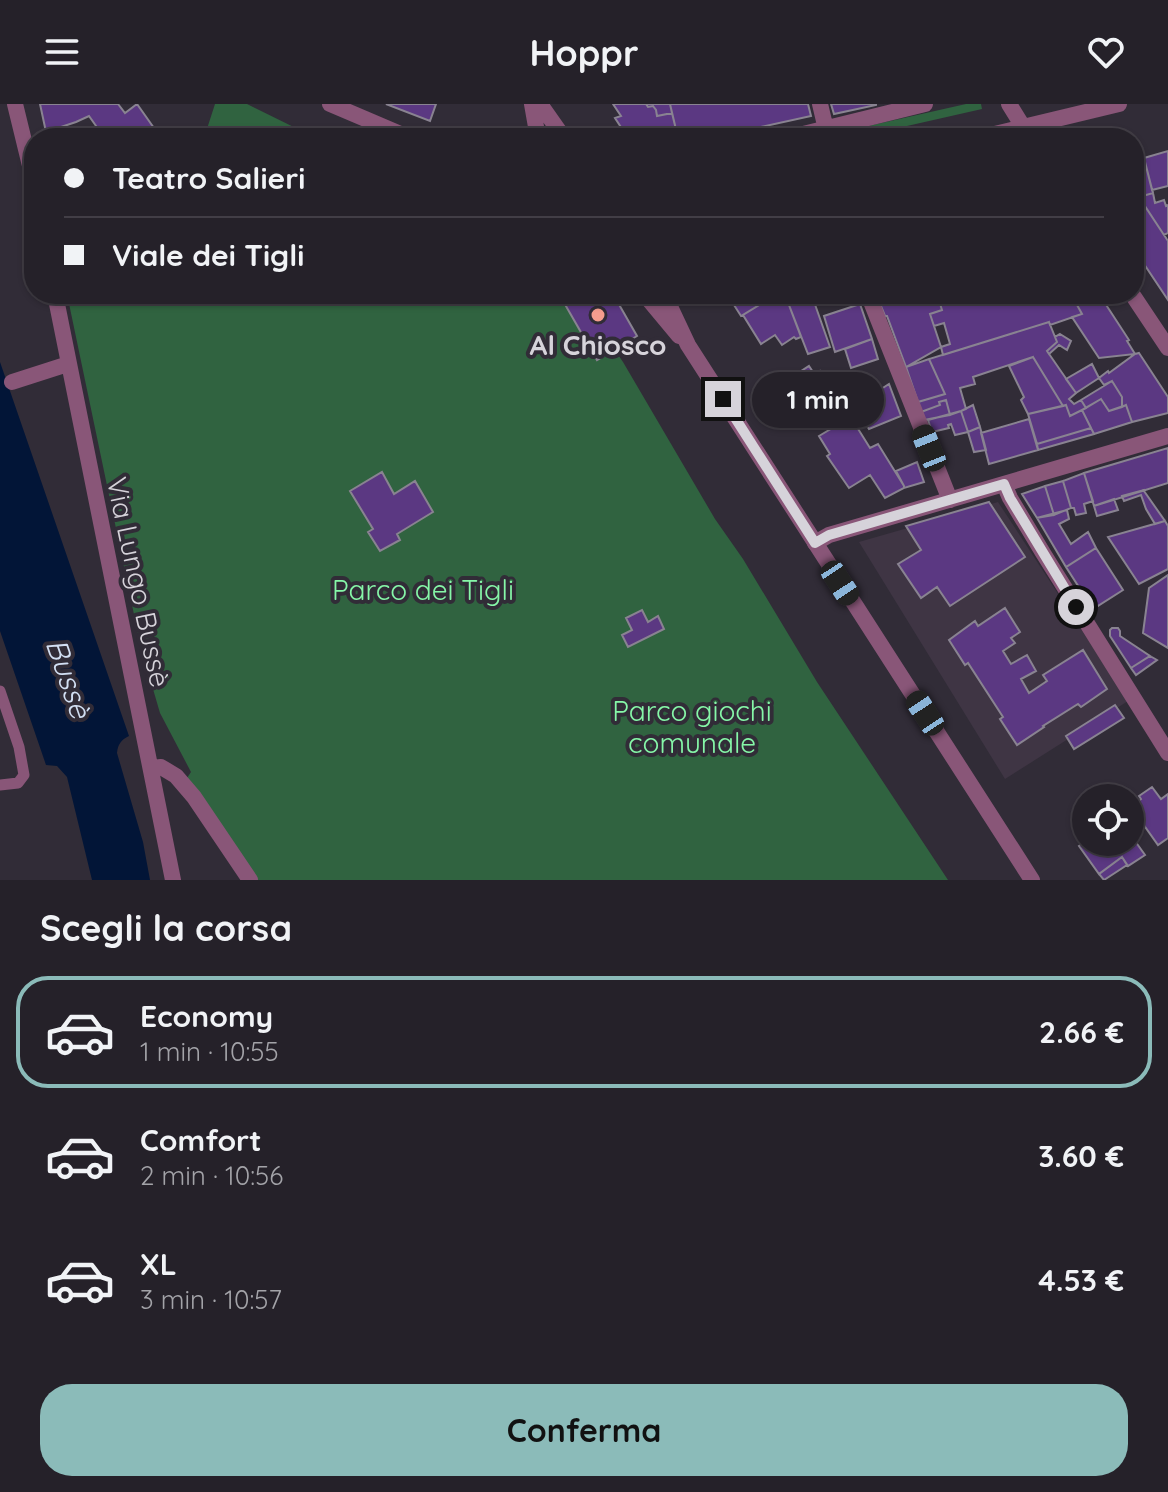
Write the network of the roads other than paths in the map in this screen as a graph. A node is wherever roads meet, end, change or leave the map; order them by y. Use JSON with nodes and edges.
{"nodes":[{"id":1,"x":15,"y":104,"type":"edge"},
{"id":2,"x":330,"y":104,"type":"edge"},
{"id":3,"x":532,"y":104,"type":"edge"},
{"id":4,"x":540,"y":104,"type":"edge"},
{"id":5,"x":820,"y":104,"type":"edge"},
{"id":6,"x":925,"y":104,"type":"edge"},
{"id":7,"x":1009,"y":104,"type":"edge"},
{"id":8,"x":1119,"y":104,"type":"edge"},
{"id":9,"x":386,"y":128,"type":"edge"},
{"id":10,"x":536,"y":128,"type":"edge"},
{"id":11,"x":557,"y":128,"type":"edge"},
{"id":12,"x":826,"y":128,"type":"edge"},
{"id":13,"x":844,"y":128,"type":"edge"},
{"id":14,"x":1024,"y":128,"type":"edge"},
{"id":15,"x":1043,"y":128,"type":"edge"},
{"id":16,"x":24,"y":141,"type":"edge"},
{"id":17,"x":57,"y":304,"type":"edge"},
{"id":18,"x":652,"y":304,"type":"edge"},
{"id":19,"x":669,"y":304,"type":"edge"},
{"id":20,"x":872,"y":304,"type":"edge"},
{"id":21,"x":1139,"y":304,"type":"edge"},
{"id":22,"x":688,"y":345,"type":"junction"},
{"id":23,"x":1168,"y":348,"type":"edge"},
{"id":24,"x":68,"y":364,"type":"junction"},
{"id":25,"x":12,"y":382,"type":"dead end"},
{"id":26,"x":1168,"y":436,"type":"edge"},
{"id":27,"x":1004,"y":484,"type":"junction"},
{"id":28,"x":950,"y":500,"type":"junction"},
{"id":29,"x":815,"y":543,"type":"junction"},
{"id":30,"x":0,"y":691,"type":"edge"},
{"id":31,"x":1168,"y":753,"type":"edge"},
{"id":32,"x":152,"y":768,"type":"junction"},
{"id":33,"x":0,"y":785,"type":"edge"},
{"id":34,"x":173,"y":880,"type":"edge"},
{"id":35,"x":250,"y":880,"type":"edge"},
{"id":36,"x":1032,"y":880,"type":"edge"}],
"edges":[{"from":1,"to":16,"type":"street"},
{"from":2,"to":9,"type":"street"},
{"from":3,"to":10,"type":"street"},
{"from":4,"to":11,"type":"street"},
{"from":5,"to":12,"type":"street"},
{"from":6,"to":13,"type":"street"},
{"from":7,"to":14,"type":"street"},
{"from":8,"to":15,"type":"street"},
{"from":17,"to":24,"type":"street","name":"Via Lungo Bussè"},
{"from":18,"to":22,"type":"street"},
{"from":19,"to":22,"type":"street"},
{"from":20,"to":28,"type":"street"},
{"from":21,"to":23,"type":"street"},
{"from":22,"to":29,"type":"street"},
{"from":24,"to":25,"type":"street"},
{"from":24,"to":32,"type":"street","name":"Via Lungo Bussè"},
{"from":26,"to":27,"type":"street"},
{"from":27,"to":28,"type":"street"},
{"from":27,"to":31,"type":"street"},
{"from":28,"to":29,"type":"street"},
{"from":29,"to":36,"type":"street"},
{"from":30,"to":33,"type":"lane"},
{"from":32,"to":34,"type":"street","name":"Via Lungo Bussè"},
{"from":32,"to":35,"type":"street"}]}
